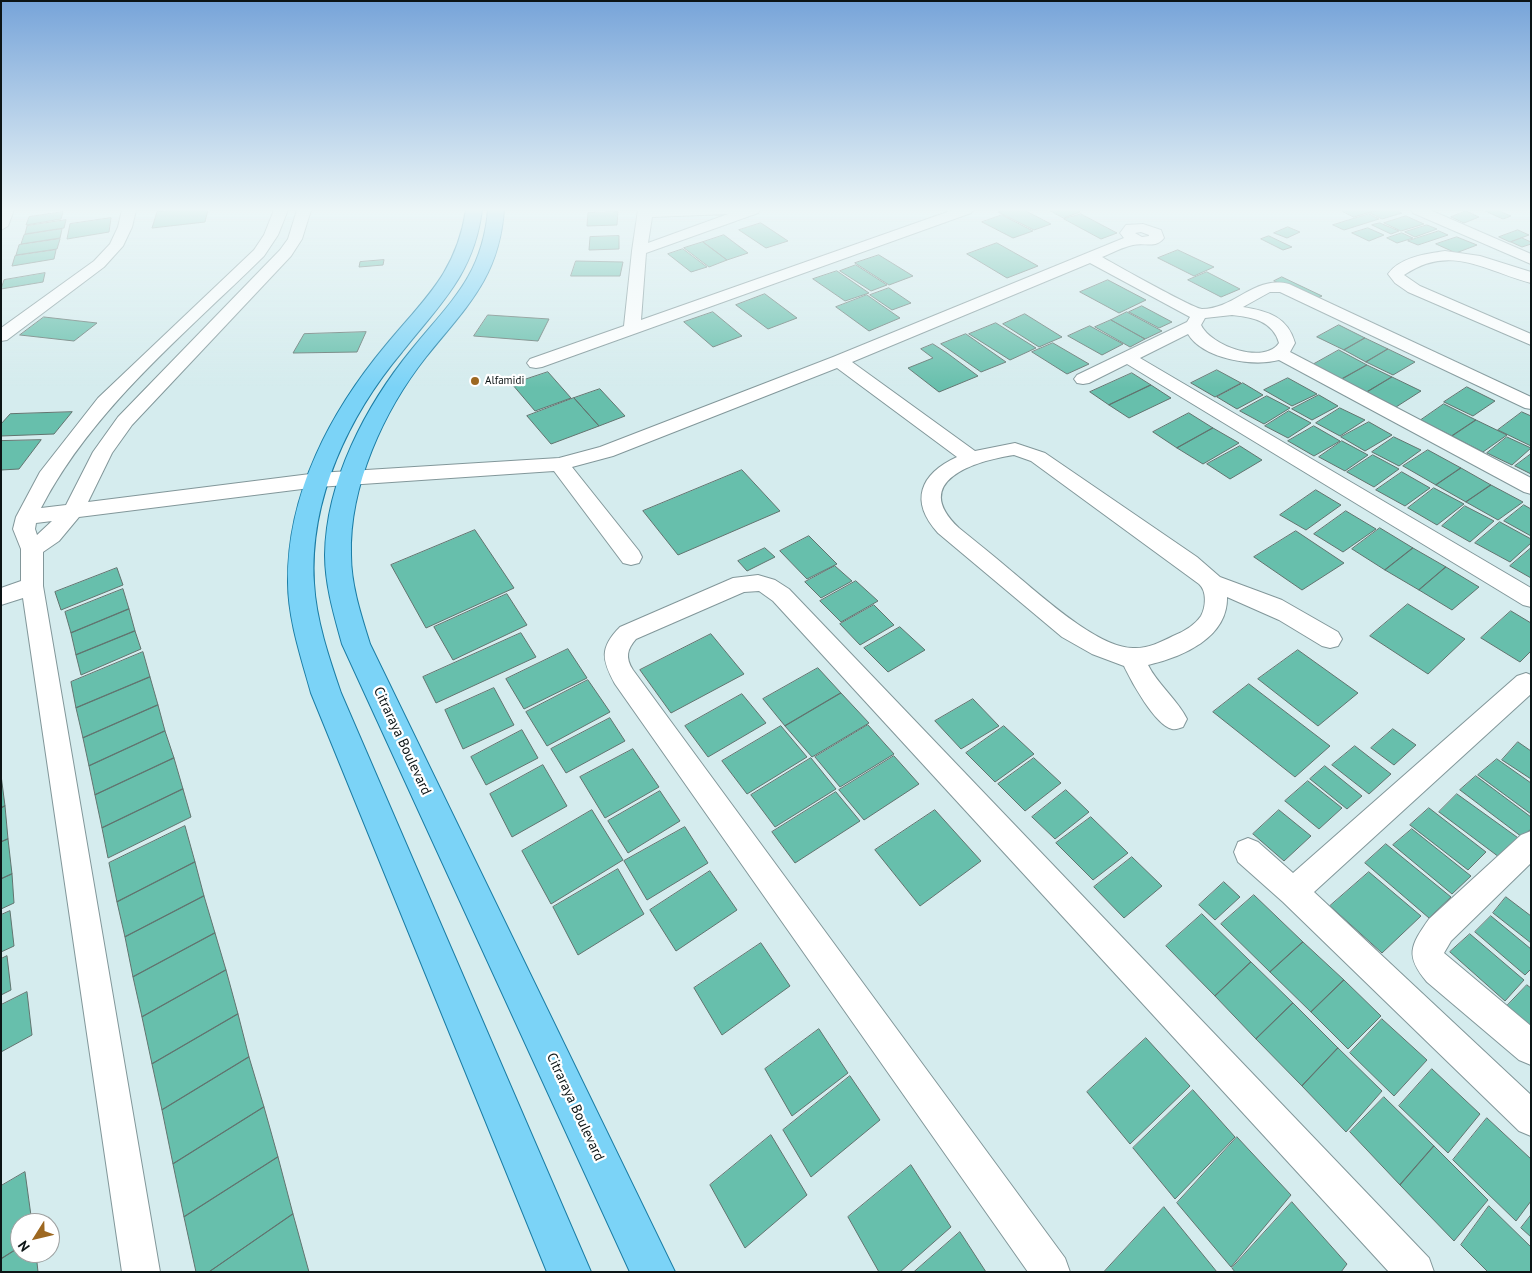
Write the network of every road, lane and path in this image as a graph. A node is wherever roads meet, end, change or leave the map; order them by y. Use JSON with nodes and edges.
{"nodes":[{"id":1,"x":92,"y":269,"type":"edge"},
{"id":2,"x":242,"y":269,"type":"edge"},
{"id":3,"x":270,"y":269,"type":"edge"},
{"id":4,"x":457,"y":269,"type":"edge"},
{"id":5,"x":484,"y":269,"type":"edge"},
{"id":6,"x":637,"y":269,"type":"edge"},
{"id":7,"x":799,"y":269,"type":"edge"},
{"id":8,"x":1060,"y":269,"type":"edge"},
{"id":9,"x":1111,"y":269,"type":"edge"},
{"id":10,"x":1402,"y":269,"type":"edge"},
{"id":11,"x":1508,"y":269,"type":"edge"},
{"id":12,"x":1531,"y":278,"type":"edge"},
{"id":13,"x":1227,"y":309,"type":"junction"},
{"id":14,"x":1196,"y":320,"type":"junction"},
{"id":15,"x":632,"y":329,"type":"junction"},
{"id":16,"x":1,"y":336,"type":"edge"},
{"id":17,"x":1531,"y":340,"type":"edge"},
{"id":18,"x":1279,"y":353,"type":"junction"},
{"id":19,"x":1127,"y":357,"type":"junction"},
{"id":20,"x":839,"y":361,"type":"junction"},
{"id":21,"x":536,"y":363,"type":"dead end"},
{"id":22,"x":1083,"y":379,"type":"dead end"},
{"id":23,"x":1531,"y":404,"type":"edge"},
{"id":24,"x":971,"y":458,"type":"junction"},
{"id":25,"x":559,"y":464,"type":"junction"},
{"id":26,"x":352,"y":477,"type":"junction"},
{"id":27,"x":318,"y":480,"type":"junction"},
{"id":28,"x":1531,"y":487,"type":"edge"},
{"id":29,"x":73,"y":511,"type":"junction"},
{"id":30,"x":26,"y":517,"type":"junction"},
{"id":31,"x":32,"y":549,"type":"junction"},
{"id":32,"x":630,"y":557,"type":"dead end"},
{"id":33,"x":1212,"y":583,"type":"junction"},
{"id":34,"x":32,"y":586,"type":"junction"},
{"id":35,"x":1,"y":598,"type":"edge"},
{"id":36,"x":1531,"y":599,"type":"edge"},
{"id":37,"x":1330,"y":639,"type":"dead end"},
{"id":38,"x":1132,"y":658,"type":"junction"},
{"id":39,"x":1526,"y":683,"type":"dead end"},
{"id":40,"x":1174,"y":719,"type":"dead end"},
{"id":41,"x":1531,"y":844,"type":"edge"},
{"id":42,"x":1248,"y":852,"type":"dead end"},
{"id":43,"x":1293,"y":892,"type":"junction"},
{"id":44,"x":1531,"y":1048,"type":"edge"},
{"id":45,"x":1531,"y":1119,"type":"edge"},
{"id":46,"x":141,"y":1272,"type":"edge"},
{"id":47,"x":569,"y":1272,"type":"edge"},
{"id":48,"x":653,"y":1272,"type":"edge"},
{"id":49,"x":1051,"y":1272,"type":"edge"},
{"id":50,"x":1414,"y":1272,"type":"edge"}],
"edges":[{"from":1,"to":16,"type":"street"},
{"from":2,"to":30,"type":"street"},
{"from":3,"to":29,"type":"street"},
{"from":4,"to":27,"type":"main road"},
{"from":5,"to":26,"type":"main road","name":"Citraraya Boulevard"},
{"from":6,"to":15,"type":"street"},
{"from":7,"to":15,"type":"street"},
{"from":8,"to":20,"type":"street"},
{"from":9,"to":14,"type":"street"},
{"from":10,"to":17,"type":"street"},
{"from":11,"to":12,"type":"street"},
{"from":13,"to":14,"type":"street"},
{"from":13,"to":18,"type":"street"},
{"from":13,"to":23,"type":"street"},
{"from":14,"to":18,"type":"street"},
{"from":14,"to":19,"type":"street"},
{"from":15,"to":21,"type":"street"},
{"from":18,"to":28,"type":"street"},
{"from":19,"to":22,"type":"street"},
{"from":19,"to":36,"type":"street"},
{"from":20,"to":24,"type":"street"},
{"from":20,"to":25,"type":"street"},
{"from":24,"to":33,"type":"street"},
{"from":24,"to":38,"type":"street"},
{"from":25,"to":26,"type":"street"},
{"from":25,"to":32,"type":"street"},
{"from":26,"to":27,"type":"street"},
{"from":26,"to":48,"type":"main road","name":"Citraraya Boulevard"},
{"from":27,"to":29,"type":"street"},
{"from":27,"to":47,"type":"main road"},
{"from":29,"to":30,"type":"street"},
{"from":29,"to":31,"type":"street"},
{"from":30,"to":31,"type":"street"},
{"from":31,"to":34,"type":"street"},
{"from":33,"to":37,"type":"street"},
{"from":33,"to":38,"type":"street"},
{"from":34,"to":35,"type":"street"},
{"from":34,"to":46,"type":"street"},
{"from":38,"to":40,"type":"street"},
{"from":39,"to":43,"type":"street"},
{"from":41,"to":44,"type":"street"},
{"from":42,"to":43,"type":"street"},
{"from":43,"to":45,"type":"street"},
{"from":49,"to":50,"type":"street"}]}
